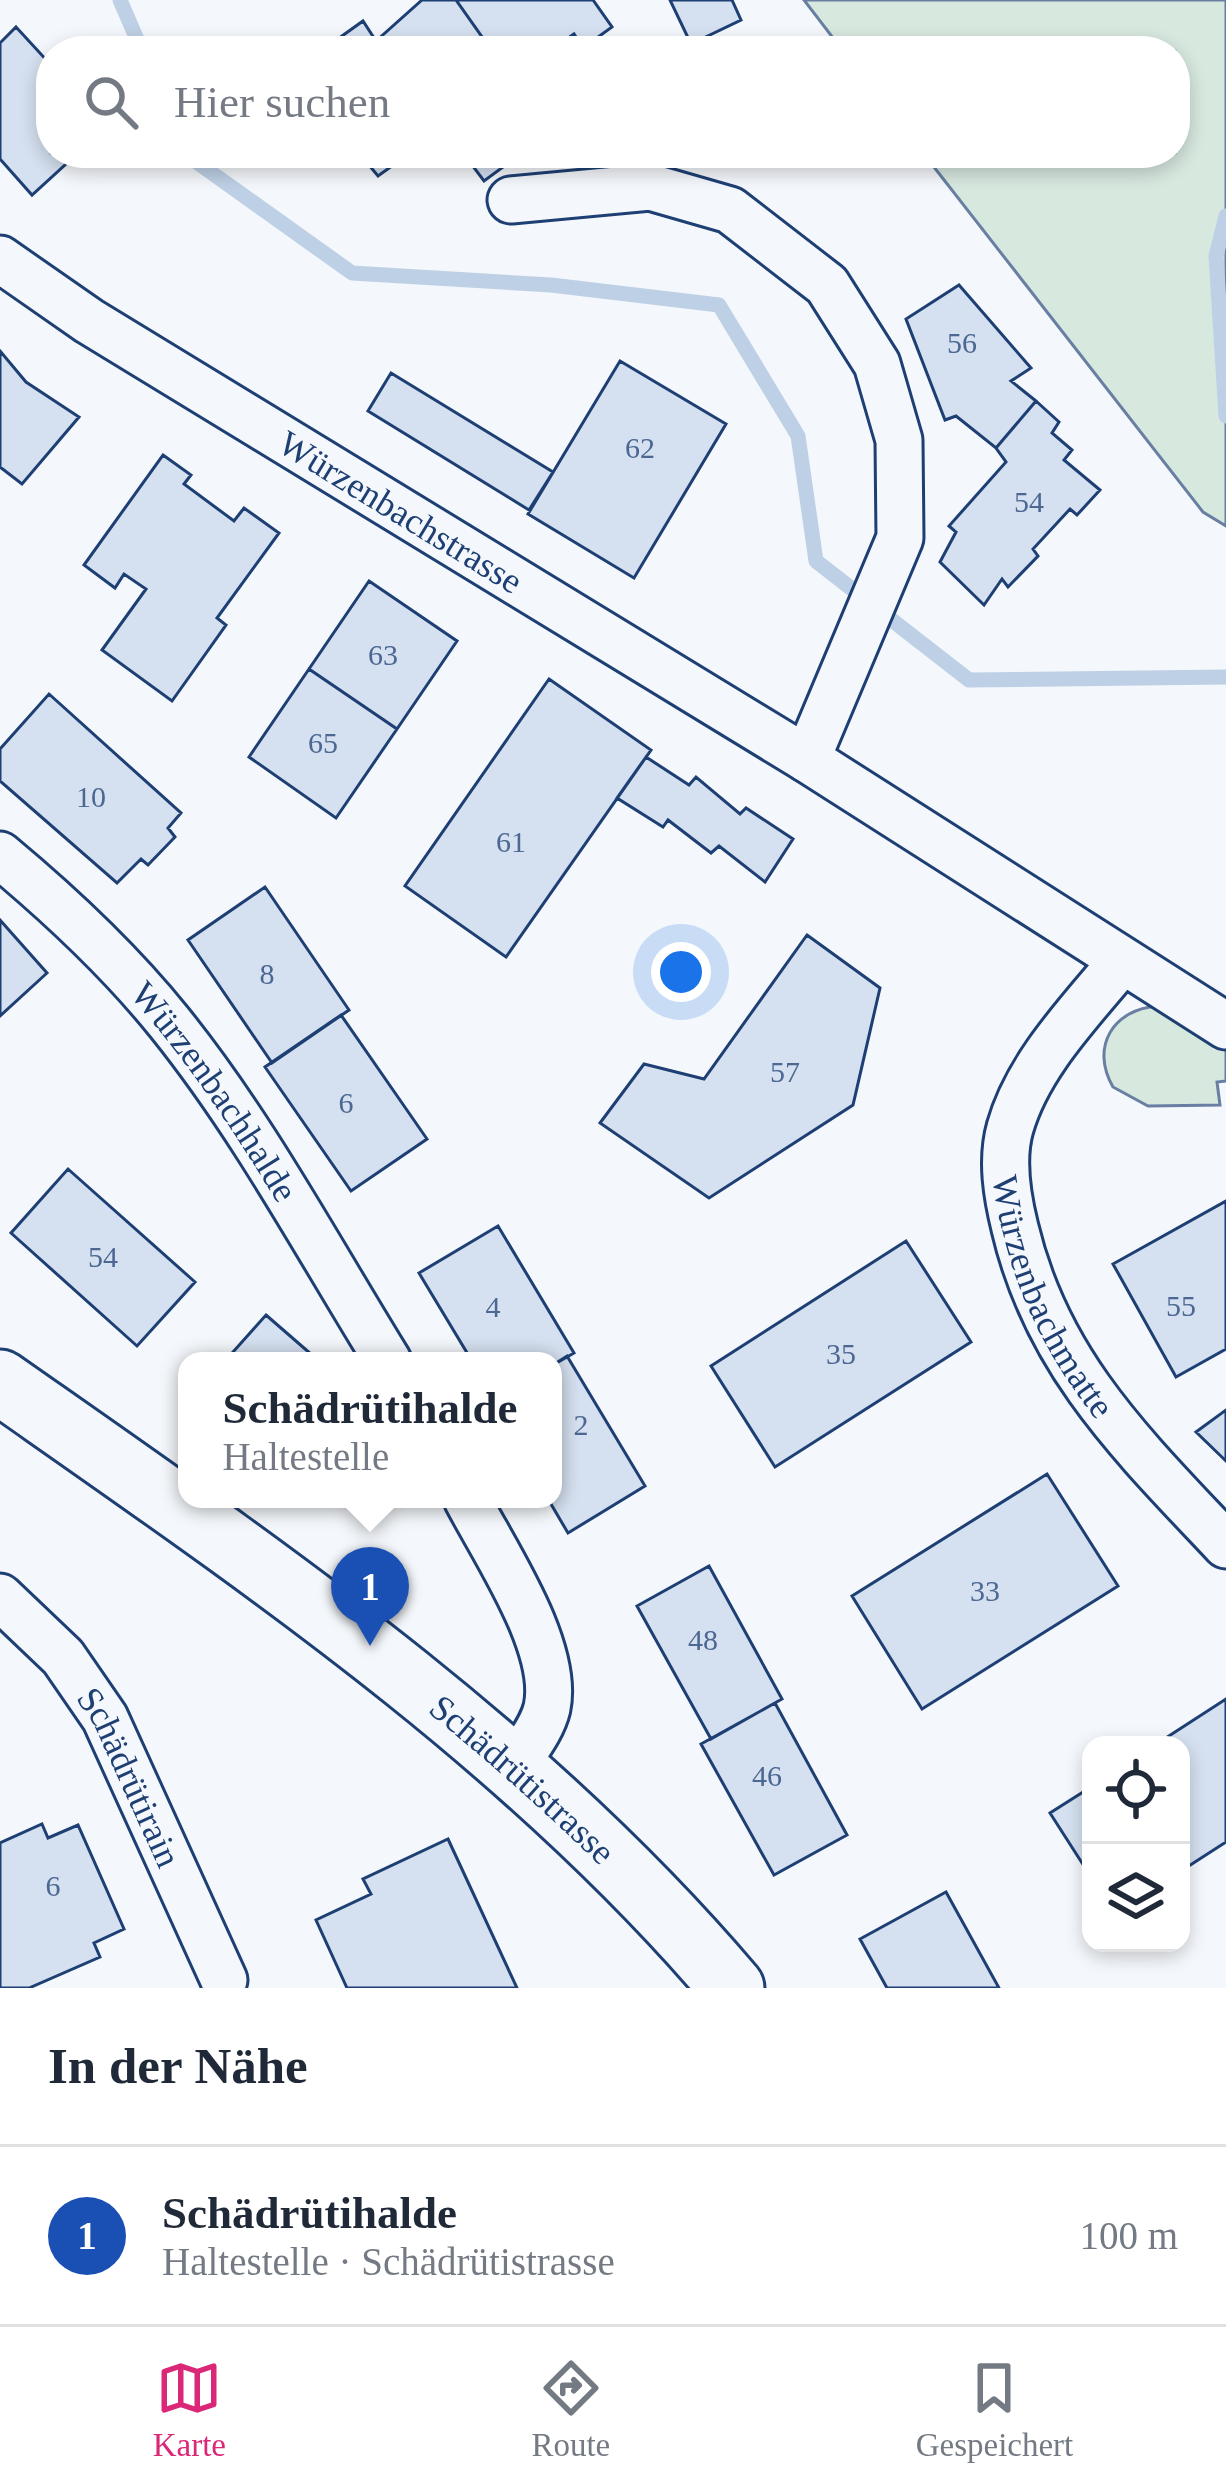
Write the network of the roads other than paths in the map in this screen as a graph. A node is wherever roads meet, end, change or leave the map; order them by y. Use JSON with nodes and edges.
{"nodes":[{"id":1,"x":511,"y":200,"type":"dead end"},
{"id":2,"x":0,"y":259,"type":"edge"},
{"id":3,"x":807,"y":759,"type":"junction"},
{"id":4,"x":0,"y":855,"type":"edge"},
{"id":5,"x":1122,"y":961,"type":"junction"},
{"id":6,"x":1226,"y":1026,"type":"edge"},
{"id":7,"x":382,"y":1352,"type":"edge"},
{"id":8,"x":0,"y":1382,"type":"edge"},
{"id":9,"x":178,"y":1507,"type":"edge"},
{"id":10,"x":179,"y":1508,"type":"edge"},
{"id":11,"x":471,"y":1508,"type":"edge"},
{"id":12,"x":1226,"y":1545,"type":"edge"},
{"id":13,"x":0,"y":1597,"type":"edge"},
{"id":14,"x":515,"y":1766,"type":"junction"},
{"id":15,"x":224,"y":1980,"type":"dead end"},
{"id":16,"x":732,"y":1988,"type":"edge"}],
"edges":[{"from":1,"to":3,"type":"street"},
{"from":2,"to":3,"type":"street","name":"Würzenbachstrasse"},
{"from":3,"to":5,"type":"street","name":"Würzenbachstrasse"},
{"from":4,"to":7,"type":"street","name":"Würzenbachhalde"},
{"from":5,"to":6,"type":"street","name":"Würzenbachstrasse"},
{"from":5,"to":12,"type":"street","name":"Würzenbachmatte"},
{"from":8,"to":9,"type":"main road","name":"Schädrütistrasse"},
{"from":10,"to":14,"type":"main road","name":"Schädrütistrasse"},
{"from":11,"to":14,"type":"street"},
{"from":13,"to":15,"type":"street","name":"Schädrütirain"},
{"from":14,"to":16,"type":"main road","name":"Schädrütistrasse"}]}
